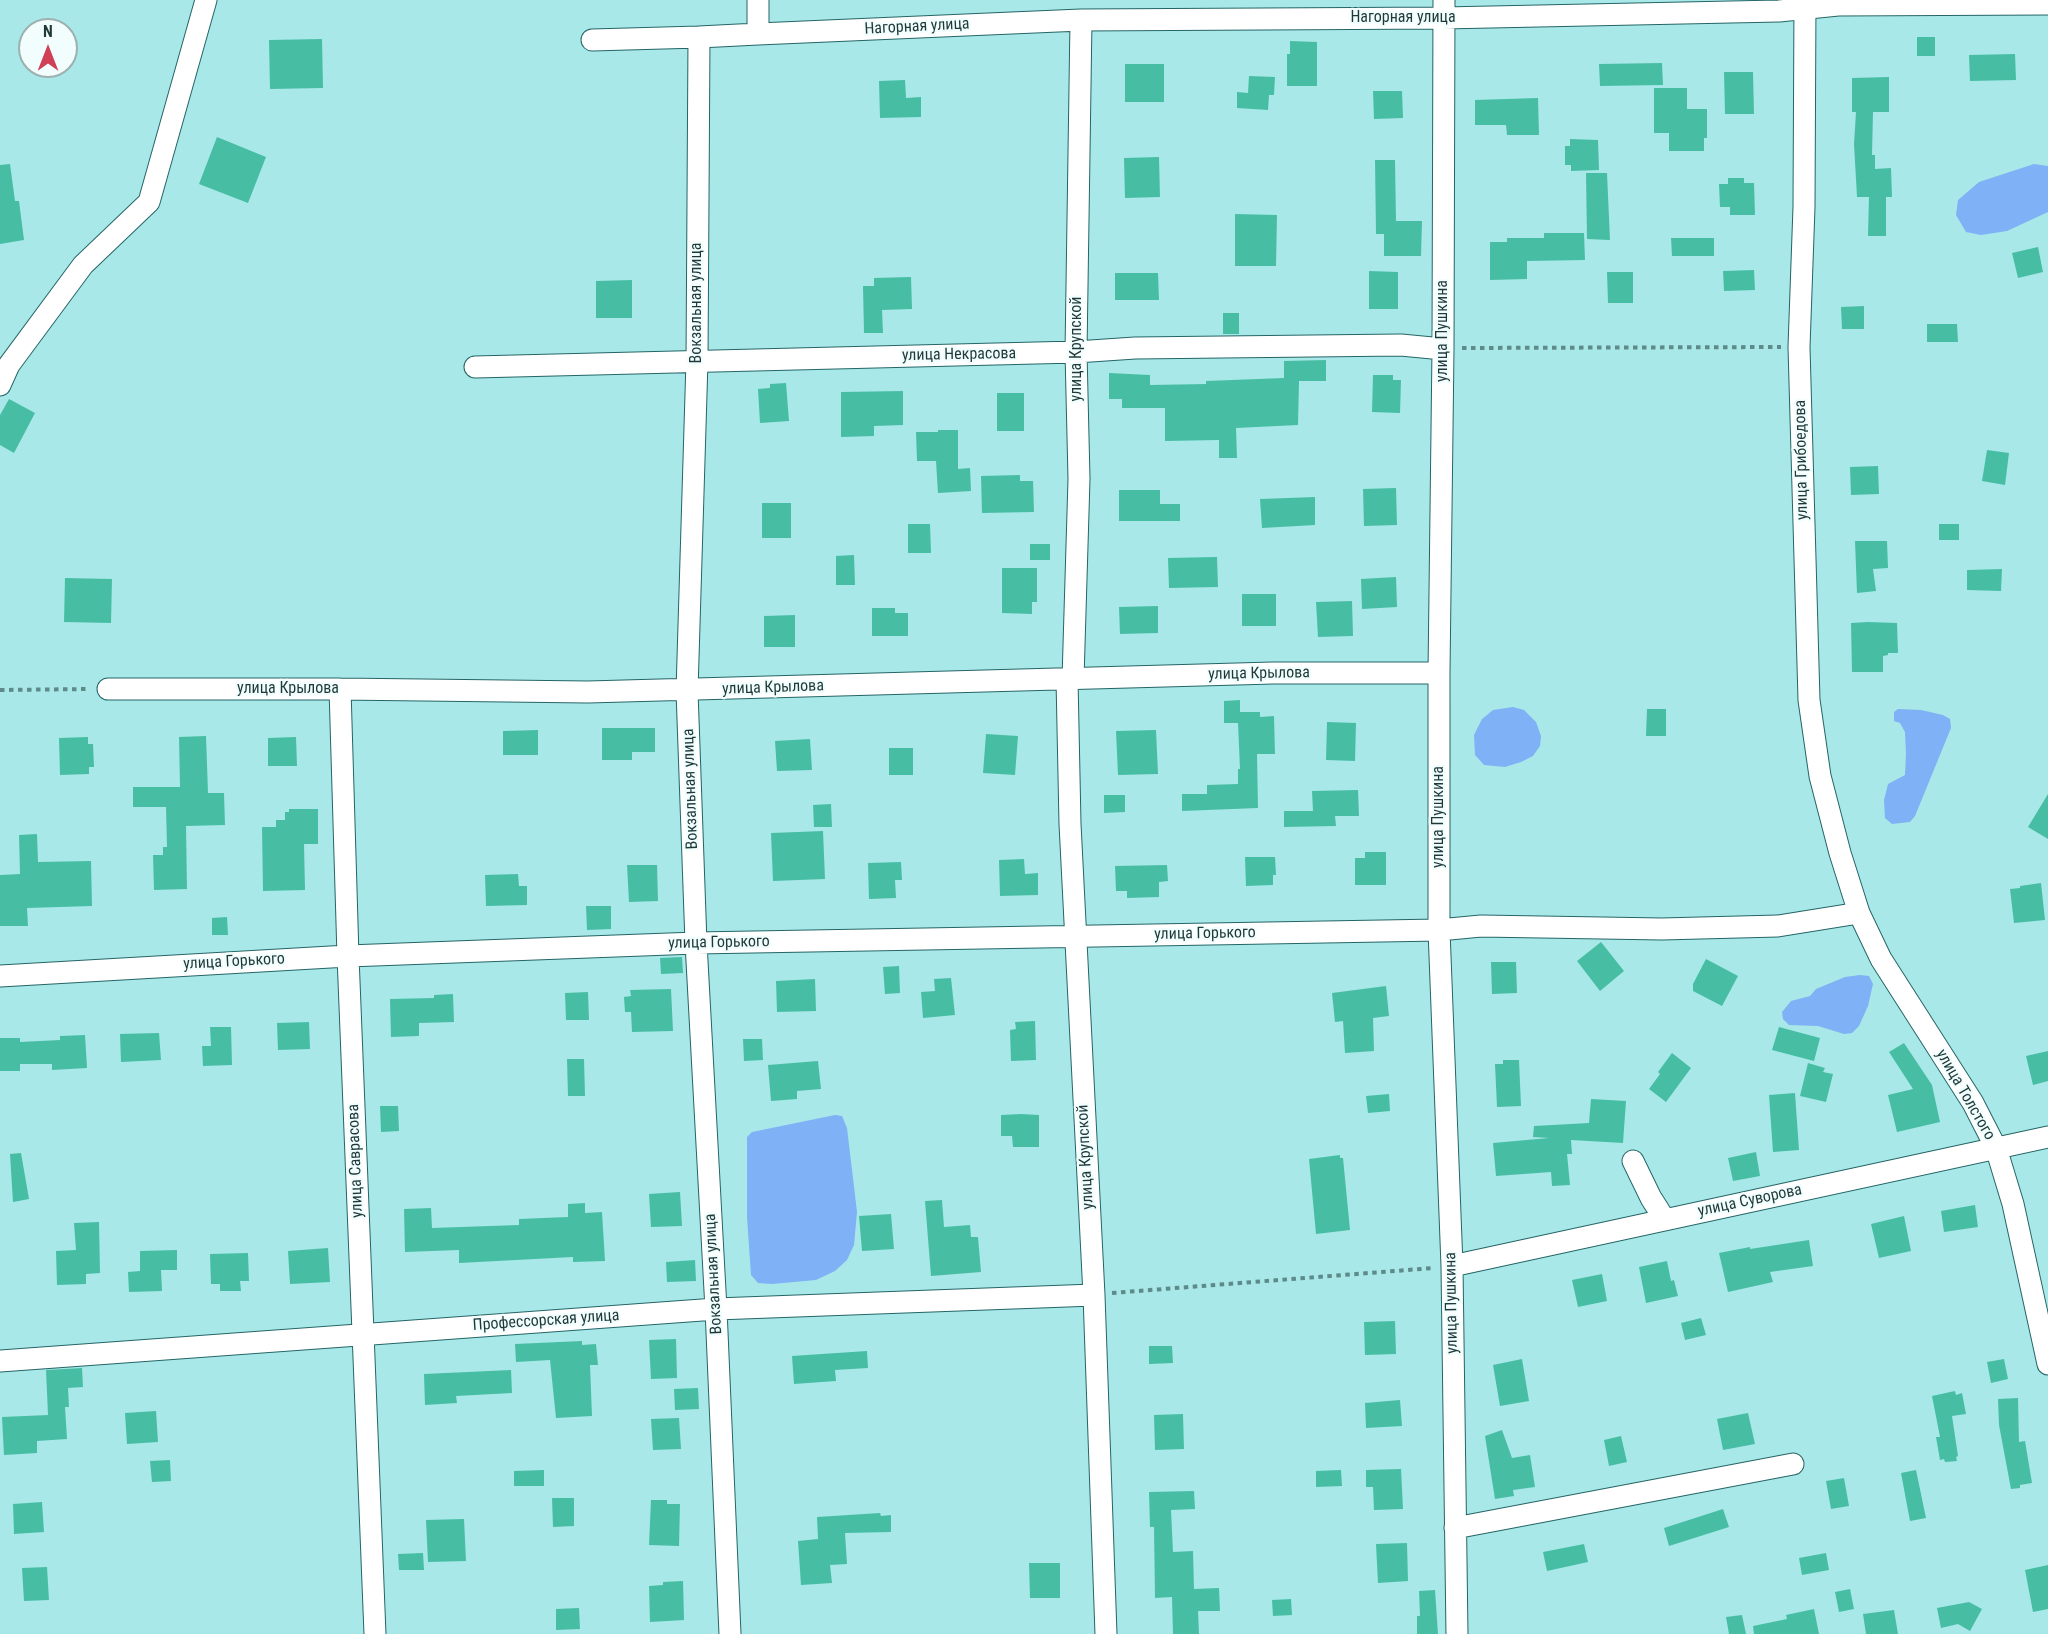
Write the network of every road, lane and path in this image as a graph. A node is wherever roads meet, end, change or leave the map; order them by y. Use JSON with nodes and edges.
{"nodes":[{"id":1,"x":206,"y":0,"type":"edge"},
{"id":2,"x":758,"y":0,"type":"edge"},
{"id":3,"x":1805,"y":4,"type":"edge"},
{"id":4,"x":2048,"y":4,"type":"edge"},
{"id":5,"x":1444,"y":9,"type":"edge"},
{"id":6,"x":1102,"y":10,"type":"edge"},
{"id":7,"x":1081,"y":20,"type":"junction"},
{"id":8,"x":758,"y":34,"type":"junction"},
{"id":9,"x":699,"y":37,"type":"junction"},
{"id":10,"x":592,"y":40,"type":"dead end"},
{"id":11,"x":1799,"y":346,"type":"junction"},
{"id":12,"x":1443,"y":349,"type":"junction"},
{"id":13,"x":1076,"y":352,"type":"junction"},
{"id":14,"x":697,"y":361,"type":"junction"},
{"id":15,"x":475,"y":367,"type":"dead end"},
{"id":16,"x":0,"y":385,"type":"edge"},
{"id":17,"x":1439,"y":673,"type":"junction"},
{"id":18,"x":1070,"y":679,"type":"junction"},
{"id":19,"x":108,"y":689,"type":"joint"},
{"id":20,"x":340,"y":689,"type":"junction"},
{"id":21,"x":0,"y":690,"type":"edge"},
{"id":22,"x":687,"y":691,"type":"junction"},
{"id":23,"x":1859,"y":913,"type":"junction"},
{"id":24,"x":1439,"y":930,"type":"junction"},
{"id":25,"x":1075,"y":936,"type":"junction"},
{"id":26,"x":696,"y":943,"type":"junction"},
{"id":27,"x":348,"y":956,"type":"junction"},
{"id":28,"x":0,"y":976,"type":"edge"},
{"id":29,"x":2048,"y":1137,"type":"edge"},
{"id":30,"x":1996,"y":1148,"type":"junction"},
{"id":31,"x":1633,"y":1161,"type":"dead end"},
{"id":32,"x":1665,"y":1220,"type":"junction"},
{"id":33,"x":1452,"y":1266,"type":"junction"},
{"id":34,"x":1094,"y":1295,"type":"junction"},
{"id":35,"x":716,"y":1310,"type":"junction"},
{"id":36,"x":364,"y":1334,"type":"junction"},
{"id":37,"x":0,"y":1361,"type":"edge"},
{"id":38,"x":2048,"y":1364,"type":"edge"},
{"id":39,"x":1793,"y":1464,"type":"dead end"},
{"id":40,"x":1455,"y":1528,"type":"junction"},
{"id":41,"x":375,"y":1634,"type":"edge"},
{"id":42,"x":730,"y":1634,"type":"edge"},
{"id":43,"x":1106,"y":1634,"type":"edge"},
{"id":44,"x":1456,"y":1634,"type":"edge"}],
"edges":[{"from":1,"to":16,"type":"street"},
{"from":2,"to":8,"type":"street"},
{"from":3,"to":4,"type":"street","name":"Нагорная улица"},
{"from":3,"to":5,"type":"street","name":"Нагорная улица"},
{"from":3,"to":11,"type":"street","name":"улица Грибоедова"},
{"from":5,"to":6,"type":"street","name":"Нагорная улица"},
{"from":5,"to":12,"type":"street","name":"улица Пушкина"},
{"from":6,"to":7,"type":"street","name":"Нагорная улица"},
{"from":7,"to":8,"type":"street","name":"Нагорная улица"},
{"from":7,"to":13,"type":"street","name":"улица Крупской"},
{"from":8,"to":9,"type":"street"},
{"from":9,"to":10,"type":"street"},
{"from":9,"to":14,"type":"street","name":"Вокзальная улица"},
{"from":11,"to":12,"type":"path"},
{"from":11,"to":23,"type":"street","name":"улица Грибоедова"},
{"from":12,"to":13,"type":"street","name":"улица Некрасова"},
{"from":12,"to":17,"type":"street","name":"улица Пушкина"},
{"from":13,"to":14,"type":"street","name":"улица Некрасова"},
{"from":13,"to":18,"type":"street","name":"улица Крупской"},
{"from":14,"to":15,"type":"street","name":"улица Некрасова"},
{"from":14,"to":22,"type":"street","name":"Вокзальная улица"},
{"from":17,"to":18,"type":"street","name":"улица Крылова"},
{"from":17,"to":24,"type":"street","name":"улица Пушкина"},
{"from":18,"to":22,"type":"street","name":"улица Крылова"},
{"from":18,"to":25,"type":"street","name":"улица Крупской"},
{"from":19,"to":20,"type":"street","name":"улица Крылова"},
{"from":19,"to":21,"type":"path"},
{"from":20,"to":22,"type":"street","name":"улица Крылова"},
{"from":20,"to":27,"type":"street","name":"улица Саврасова"},
{"from":22,"to":26,"type":"street","name":"Вокзальная улица"},
{"from":23,"to":24,"type":"street","name":"улица Горького"},
{"from":23,"to":30,"type":"street","name":"улица Толстого"},
{"from":24,"to":25,"type":"street","name":"улица Горького"},
{"from":24,"to":33,"type":"street","name":"улица Пушкина"},
{"from":25,"to":26,"type":"street","name":"улица Горького"},
{"from":25,"to":34,"type":"street","name":"улица Крупской"},
{"from":26,"to":27,"type":"street","name":"улица Горького"},
{"from":26,"to":35,"type":"street","name":"Вокзальная улица"},
{"from":27,"to":28,"type":"street","name":"улица Горького"},
{"from":27,"to":36,"type":"street","name":"улица Саврасова"},
{"from":29,"to":30,"type":"street","name":"улица Суворова"},
{"from":30,"to":32,"type":"street","name":"улица Суворова"},
{"from":30,"to":38,"type":"street","name":"улица Толстого"},
{"from":31,"to":32,"type":"street"},
{"from":32,"to":33,"type":"street","name":"улица Суворова"},
{"from":33,"to":34,"type":"path"},
{"from":33,"to":40,"type":"street","name":"улица Пушкина"},
{"from":34,"to":35,"type":"street","name":"Профессорская улица"},
{"from":34,"to":43,"type":"street","name":"улица Крупской"},
{"from":35,"to":36,"type":"street","name":"Профессорская улица"},
{"from":35,"to":42,"type":"street","name":"Вокзальная улица"},
{"from":36,"to":37,"type":"street","name":"Профессорская улица"},
{"from":36,"to":41,"type":"street","name":"улица Саврасова"},
{"from":39,"to":40,"type":"street"},
{"from":40,"to":44,"type":"street","name":"улица Пушкина"}]}
